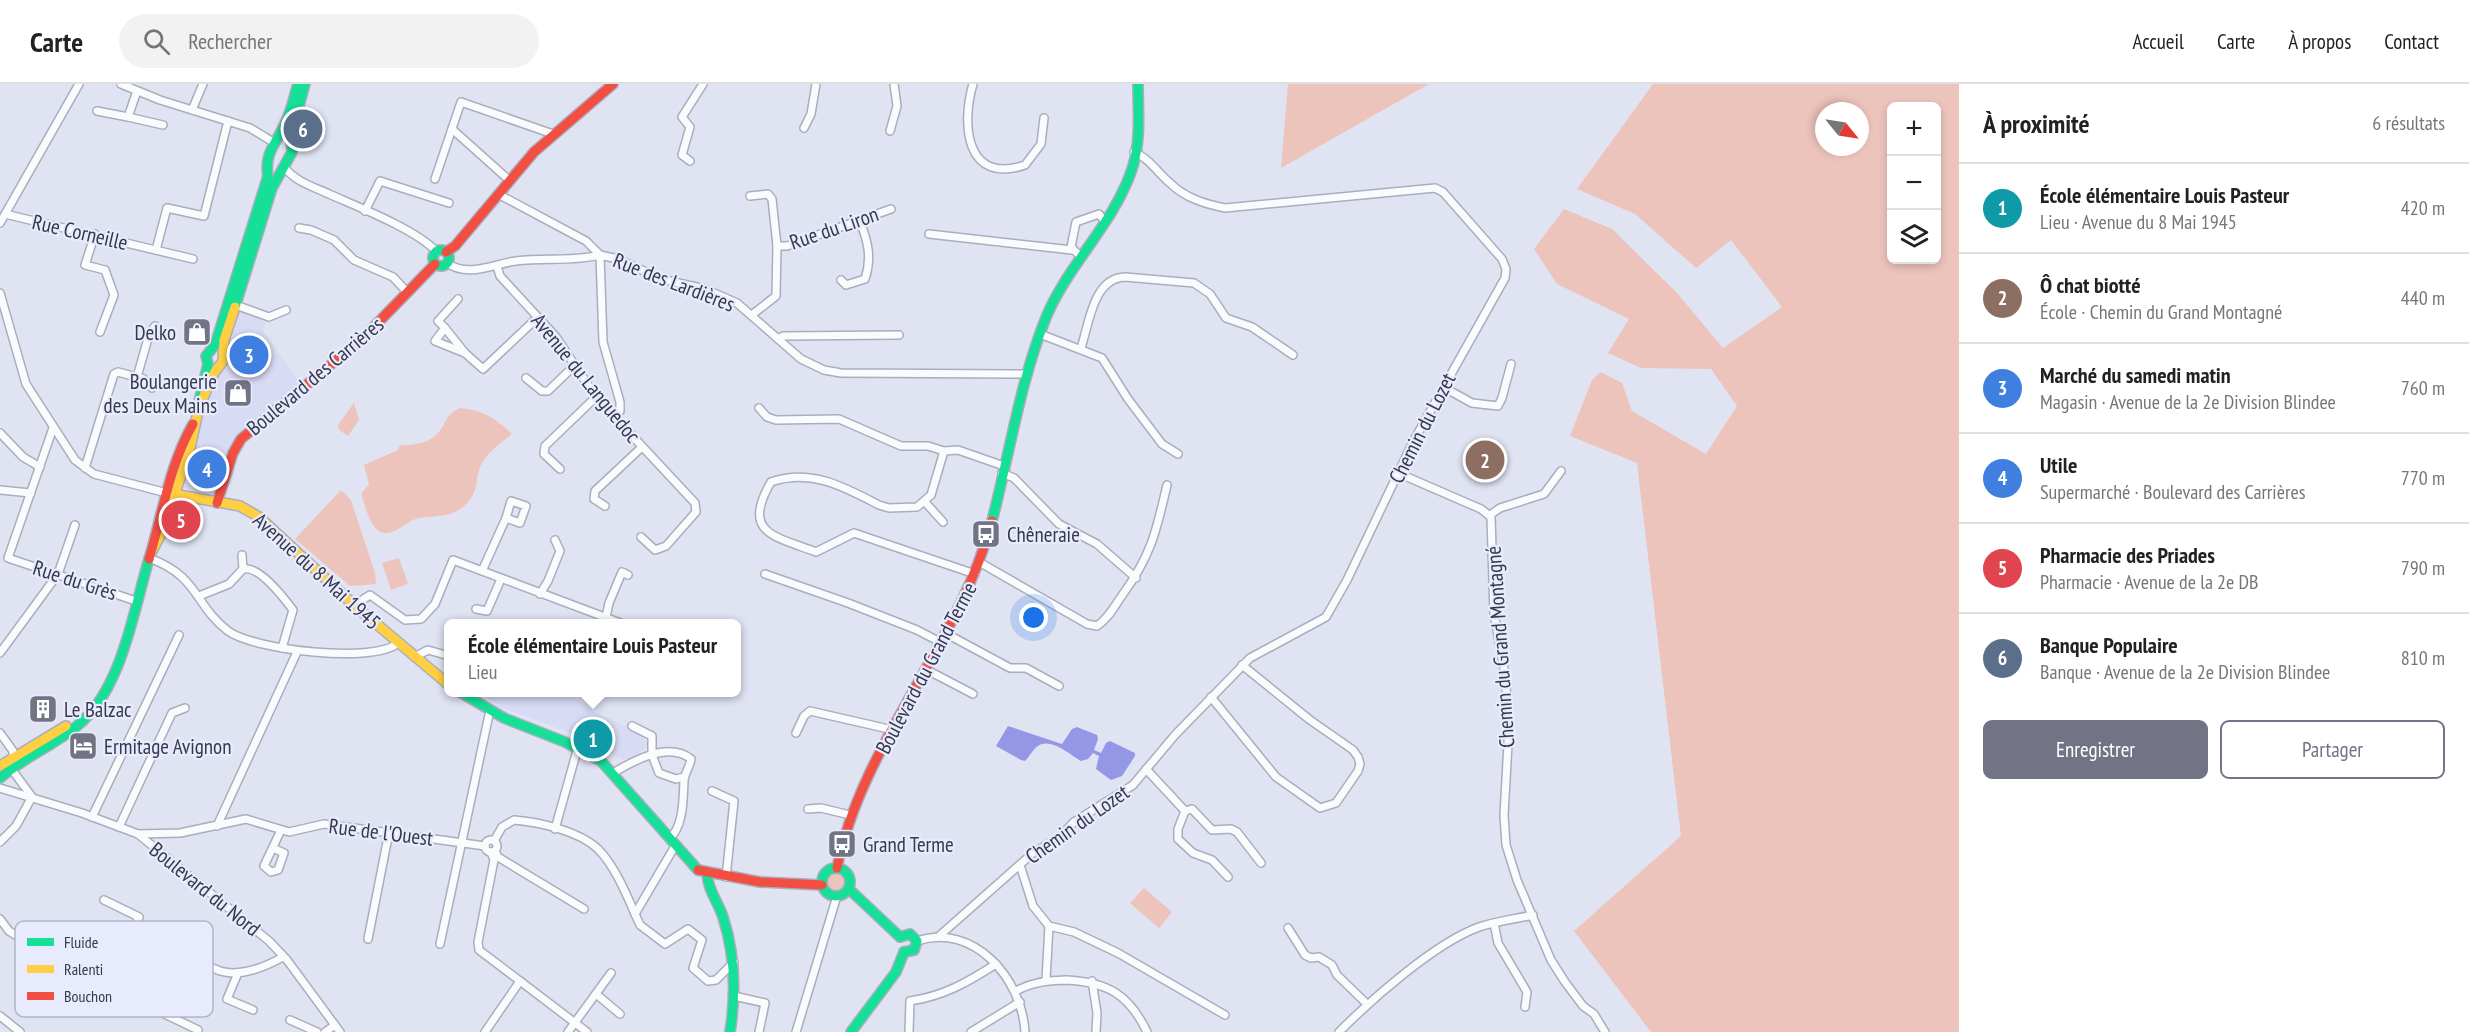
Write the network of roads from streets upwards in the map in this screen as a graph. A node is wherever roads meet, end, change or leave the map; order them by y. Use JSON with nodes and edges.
{"nodes":[{"id":1,"x":79,"y":84,"type":"edge"},
{"id":2,"x":121,"y":84,"type":"edge"},
{"id":3,"x":203,"y":84,"type":"edge"},
{"id":4,"x":298,"y":84,"type":"edge"},
{"id":5,"x":305,"y":84,"type":"edge"},
{"id":6,"x":613,"y":84,"type":"edge"},
{"id":7,"x":703,"y":84,"type":"edge"},
{"id":8,"x":816,"y":84,"type":"edge"},
{"id":9,"x":894,"y":84,"type":"edge"},
{"id":10,"x":973,"y":84,"type":"edge"},
{"id":11,"x":1138,"y":84,"type":"edge"},
{"id":12,"x":137,"y":91,"type":"junction"},
{"id":13,"x":192,"y":110,"type":"junction"},
{"id":14,"x":97,"y":111,"type":"dead end"},
{"id":15,"x":128,"y":117,"type":"junction"},
{"id":16,"x":1044,"y":118,"type":"dead end"},
{"id":17,"x":228,"y":121,"type":"junction"},
{"id":18,"x":163,"y":125,"type":"dead end"},
{"id":19,"x":804,"y":128,"type":"dead end"},
{"id":20,"x":452,"y":129,"type":"junction"},
{"id":21,"x":890,"y":131,"type":"dead end"},
{"id":22,"x":553,"y":134,"type":"junction"},
{"id":23,"x":276,"y":139,"type":"junction"},
{"id":24,"x":290,"y":142,"type":"junction"},
{"id":25,"x":1134,"y":152,"type":"junction"},
{"id":26,"x":690,"y":161,"type":"dead end"},
{"id":27,"x":268,"y":171,"type":"junction"},
{"id":28,"x":281,"y":171,"type":"junction"},
{"id":29,"x":435,"y":179,"type":"dead end"},
{"id":30,"x":509,"y":180,"type":"junction"},
{"id":31,"x":498,"y":194,"type":"junction"},
{"id":32,"x":750,"y":196,"type":"dead end"},
{"id":33,"x":449,"y":203,"type":"dead end"},
{"id":34,"x":891,"y":209,"type":"dead end"},
{"id":35,"x":365,"y":211,"type":"junction"},
{"id":36,"x":4,"y":214,"type":"junction"},
{"id":37,"x":1103,"y":219,"type":"junction"},
{"id":38,"x":860,"y":222,"type":"junction"},
{"id":39,"x":0,"y":223,"type":"edge"},
{"id":40,"x":299,"y":228,"type":"dead end"},
{"id":41,"x":95,"y":234,"type":"junction"},
{"id":42,"x":929,"y":234,"type":"dead end"},
{"id":43,"x":777,"y":246,"type":"junction"},
{"id":44,"x":156,"y":250,"type":"junction"},
{"id":45,"x":436,"y":251,"type":"junction"},
{"id":46,"x":446,"y":252,"type":"junction"},
{"id":47,"x":1076,"y":253,"type":"junction"},
{"id":48,"x":600,"y":255,"type":"junction"},
{"id":49,"x":193,"y":259,"type":"dead end"},
{"id":50,"x":447,"y":262,"type":"junction"},
{"id":51,"x":435,"y":264,"type":"junction"},
{"id":52,"x":497,"y":266,"type":"junction"},
{"id":53,"x":841,"y":280,"type":"dead end"},
{"id":54,"x":0,"y":293,"type":"edge"},
{"id":55,"x":408,"y":293,"type":"junction"},
{"id":56,"x":458,"y":300,"type":"dead end"},
{"id":57,"x":231,"y":304,"type":"junction"},
{"id":58,"x":286,"y":310,"type":"dead end"},
{"id":59,"x":753,"y":314,"type":"junction"},
{"id":60,"x":537,"y":318,"type":"junction"},
{"id":61,"x":155,"y":326,"type":"dead end"},
{"id":62,"x":445,"y":328,"type":"junction"},
{"id":63,"x":100,"y":332,"type":"dead end"},
{"id":64,"x":1041,"y":334,"type":"junction"},
{"id":65,"x":898,"y":335,"type":"dead end"},
{"id":66,"x":778,"y":339,"type":"junction"},
{"id":67,"x":1081,"y":348,"type":"junction"},
{"id":68,"x":217,"y":351,"type":"junction"},
{"id":69,"x":465,"y":353,"type":"junction"},
{"id":70,"x":1293,"y":355,"type":"dead end"},
{"id":71,"x":575,"y":364,"type":"junction"},
{"id":72,"x":1511,"y":364,"type":"dead end"},
{"id":73,"x":213,"y":365,"type":"junction"},
{"id":74,"x":1027,"y":374,"type":"junction"},
{"id":75,"x":137,"y":377,"type":"junction"},
{"id":76,"x":526,"y":378,"type":"dead end"},
{"id":77,"x":1443,"y":387,"type":"junction"},
{"id":78,"x":152,"y":388,"type":"dead end"},
{"id":79,"x":596,"y":397,"type":"junction"},
{"id":80,"x":759,"y":408,"type":"dead end"},
{"id":81,"x":614,"y":417,"type":"junction"},
{"id":82,"x":53,"y":428,"type":"junction"},
{"id":83,"x":0,"y":433,"type":"edge"},
{"id":84,"x":642,"y":447,"type":"junction"},
{"id":85,"x":944,"y":451,"type":"junction"},
{"id":86,"x":1178,"y":454,"type":"dead end"},
{"id":87,"x":40,"y":467,"type":"junction"},
{"id":88,"x":85,"y":468,"type":"junction"},
{"id":89,"x":560,"y":469,"type":"dead end"},
{"id":90,"x":1003,"y":469,"type":"junction"},
{"id":91,"x":1561,"y":471,"type":"dead end"},
{"id":92,"x":1398,"y":473,"type":"junction"},
{"id":93,"x":1167,"y":485,"type":"dead end"},
{"id":94,"x":0,"y":490,"type":"edge"},
{"id":95,"x":31,"y":493,"type":"junction"},
{"id":96,"x":170,"y":494,"type":"junction"},
{"id":97,"x":217,"y":502,"type":"junction"},
{"id":98,"x":925,"y":502,"type":"junction"},
{"id":99,"x":606,"y":506,"type":"dead end"},
{"id":100,"x":1490,"y":515,"type":"junction"},
{"id":101,"x":506,"y":518,"type":"dead end"},
{"id":102,"x":943,"y":522,"type":"dead end"},
{"id":103,"x":75,"y":525,"type":"dead end"},
{"id":104,"x":641,"y":537,"type":"dead end"},
{"id":105,"x":555,"y":540,"type":"dead end"},
{"id":106,"x":150,"y":555,"type":"junction"},
{"id":107,"x":242,"y":555,"type":"dead end"},
{"id":108,"x":979,"y":562,"type":"junction"},
{"id":109,"x":243,"y":569,"type":"junction"},
{"id":110,"x":482,"y":571,"type":"junction"},
{"id":111,"x":58,"y":574,"type":"junction"},
{"id":112,"x":765,"y":574,"type":"dead end"},
{"id":113,"x":975,"y":574,"type":"junction"},
{"id":114,"x":628,"y":575,"type":"dead end"},
{"id":115,"x":1136,"y":578,"type":"junction"},
{"id":116,"x":501,"y":579,"type":"junction"},
{"id":117,"x":540,"y":594,"type":"junction"},
{"id":118,"x":200,"y":596,"type":"junction"},
{"id":119,"x":136,"y":601,"type":"junction"},
{"id":120,"x":354,"y":605,"type":"junction"},
{"id":121,"x":476,"y":609,"type":"dead end"},
{"id":122,"x":606,"y":617,"type":"junction"},
{"id":123,"x":611,"y":619,"type":"edge"},
{"id":124,"x":179,"y":635,"type":"dead end"},
{"id":125,"x":944,"y":639,"type":"junction"},
{"id":126,"x":398,"y":644,"type":"junction"},
{"id":127,"x":282,"y":648,"type":"junction"},
{"id":128,"x":120,"y":650,"type":"junction"},
{"id":129,"x":297,"y":651,"type":"junction"},
{"id":130,"x":0,"y":654,"type":"edge"},
{"id":131,"x":444,"y":655,"type":"edge"},
{"id":132,"x":414,"y":657,"type":"junction"},
{"id":133,"x":1242,"y":665,"type":"junction"},
{"id":134,"x":927,"y":670,"type":"junction"},
{"id":135,"x":444,"y":681,"type":"edge"},
{"id":136,"x":1059,"y":686,"type":"dead end"},
{"id":137,"x":973,"y":694,"type":"dead end"},
{"id":138,"x":467,"y":697,"type":"edge"},
{"id":139,"x":1211,"y":697,"type":"junction"},
{"id":140,"x":185,"y":708,"type":"dead end"},
{"id":141,"x":490,"y":710,"type":"junction"},
{"id":142,"x":632,"y":726,"type":"dead end"},
{"id":143,"x":893,"y":730,"type":"junction"},
{"id":144,"x":0,"y":733,"type":"edge"},
{"id":145,"x":796,"y":733,"type":"dead end"},
{"id":146,"x":578,"y":747,"type":"junction"},
{"id":147,"x":652,"y":755,"type":"junction"},
{"id":148,"x":14,"y":757,"type":"junction"},
{"id":149,"x":0,"y":766,"type":"edge"},
{"id":150,"x":13,"y":768,"type":"junction"},
{"id":151,"x":1146,"y":769,"type":"junction"},
{"id":152,"x":613,"y":774,"type":"junction"},
{"id":153,"x":684,"y":777,"type":"junction"},
{"id":154,"x":0,"y":778,"type":"edge"},
{"id":155,"x":0,"y":789,"type":"edge"},
{"id":156,"x":712,"y":791,"type":"dead end"},
{"id":157,"x":32,"y":797,"type":"junction"},
{"id":158,"x":808,"y":809,"type":"dead end"},
{"id":159,"x":1185,"y":811,"type":"junction"},
{"id":160,"x":850,"y":815,"type":"junction"},
{"id":161,"x":92,"y":817,"type":"junction"},
{"id":162,"x":217,"y":826,"type":"junction"},
{"id":163,"x":119,"y":827,"type":"junction"},
{"id":164,"x":555,"y":829,"type":"junction"},
{"id":165,"x":281,"y":830,"type":"junction"},
{"id":166,"x":389,"y":832,"type":"junction"},
{"id":167,"x":138,"y":834,"type":"junction"},
{"id":168,"x":494,"y":841,"type":"junction"},
{"id":169,"x":0,"y":842,"type":"edge"},
{"id":170,"x":672,"y":842,"type":"junction"},
{"id":171,"x":461,"y":843,"type":"junction"},
{"id":172,"x":485,"y":846,"type":"junction"},
{"id":173,"x":273,"y":848,"type":"dead end"},
{"id":174,"x":493,"y":851,"type":"junction"},
{"id":175,"x":1261,"y":863,"type":"dead end"},
{"id":176,"x":1020,"y":865,"type":"junction"},
{"id":177,"x":837,"y":868,"type":"junction"},
{"id":178,"x":707,"y":874,"type":"junction"},
{"id":179,"x":726,"y":876,"type":"junction"},
{"id":180,"x":1228,"y":877,"type":"dead end"},
{"id":181,"x":822,"y":885,"type":"junction"},
{"id":182,"x":849,"y":890,"type":"junction"},
{"id":183,"x":837,"y":896,"type":"junction"},
{"id":184,"x":105,"y":900,"type":"dead end"},
{"id":185,"x":584,"y":909,"type":"dead end"},
{"id":186,"x":635,"y":914,"type":"junction"},
{"id":187,"x":1533,"y":915,"type":"junction"},
{"id":188,"x":0,"y":919,"type":"edge"},
{"id":189,"x":138,"y":921,"type":"edge"},
{"id":190,"x":1494,"y":922,"type":"junction"},
{"id":191,"x":1048,"y":926,"type":"junction"},
{"id":192,"x":1288,"y":928,"type":"dead end"},
{"id":193,"x":15,"y":935,"type":"edge"},
{"id":194,"x":900,"y":937,"type":"junction"},
{"id":195,"x":938,"y":937,"type":"junction"},
{"id":196,"x":368,"y":939,"type":"dead end"},
{"id":197,"x":917,"y":941,"type":"junction"},
{"id":198,"x":440,"y":944,"type":"dead end"},
{"id":199,"x":904,"y":952,"type":"junction"},
{"id":200,"x":284,"y":957,"type":"junction"},
{"id":201,"x":734,"y":962,"type":"junction"},
{"id":202,"x":996,"y":964,"type":"junction"},
{"id":203,"x":213,"y":969,"type":"edge"},
{"id":204,"x":238,"y":973,"type":"junction"},
{"id":205,"x":611,"y":973,"type":"dead end"},
{"id":206,"x":1046,"y":980,"type":"junction"},
{"id":207,"x":520,"y":981,"type":"junction"},
{"id":208,"x":1092,"y":981,"type":"junction"},
{"id":209,"x":1016,"y":991,"type":"junction"},
{"id":210,"x":596,"y":994,"type":"junction"},
{"id":211,"x":734,"y":996,"type":"junction"},
{"id":212,"x":1020,"y":1002,"type":"junction"},
{"id":213,"x":1367,"y":1004,"type":"junction"},
{"id":214,"x":1525,"y":1008,"type":"dead end"},
{"id":215,"x":253,"y":1010,"type":"dead end"},
{"id":216,"x":620,"y":1014,"type":"dead end"},
{"id":217,"x":0,"y":1016,"type":"edge"},
{"id":218,"x":1225,"y":1016,"type":"dead end"},
{"id":219,"x":171,"y":1017,"type":"edge"},
{"id":220,"x":290,"y":1020,"type":"dead end"},
{"id":221,"x":575,"y":1023,"type":"junction"},
{"id":222,"x":335,"y":1025,"type":"junction"},
{"id":223,"x":198,"y":1030,"type":"dead end"},
{"id":224,"x":20,"y":1032,"type":"edge"},
{"id":225,"x":318,"y":1032,"type":"edge"},
{"id":226,"x":324,"y":1032,"type":"edge"},
{"id":227,"x":340,"y":1032,"type":"edge"},
{"id":228,"x":485,"y":1032,"type":"edge"},
{"id":229,"x":568,"y":1032,"type":"edge"},
{"id":230,"x":587,"y":1032,"type":"edge"},
{"id":231,"x":730,"y":1032,"type":"edge"},
{"id":232,"x":759,"y":1032,"type":"edge"},
{"id":233,"x":796,"y":1032,"type":"edge"},
{"id":234,"x":851,"y":1032,"type":"edge"},
{"id":235,"x":909,"y":1032,"type":"edge"},
{"id":236,"x":970,"y":1032,"type":"edge"},
{"id":237,"x":1025,"y":1032,"type":"edge"},
{"id":238,"x":1096,"y":1032,"type":"edge"},
{"id":239,"x":1147,"y":1032,"type":"edge"},
{"id":240,"x":1340,"y":1032,"type":"edge"},
{"id":241,"x":1605,"y":1032,"type":"edge"}],
"edges":[{"from":1,"to":36,"type":"street"},
{"from":2,"to":12,"type":"street"},
{"from":3,"to":13,"type":"street"},
{"from":4,"to":23,"type":"street"},
{"from":5,"to":24,"type":"street"},
{"from":6,"to":22,"type":"street"},
{"from":7,"to":26,"type":"street"},
{"from":8,"to":19,"type":"street"},
{"from":9,"to":21,"type":"street"},
{"from":10,"to":16,"type":"street"},
{"from":11,"to":25,"type":"street","name":"Boulevard du Grand Terme"},
{"from":12,"to":13,"type":"street"},
{"from":12,"to":15,"type":"street"},
{"from":13,"to":17,"type":"street"},
{"from":14,"to":15,"type":"street"},
{"from":15,"to":18,"type":"street"},
{"from":17,"to":23,"type":"street"},
{"from":17,"to":44,"type":"street","name":"Rue Corneille"},
{"from":20,"to":22,"type":"street"},
{"from":20,"to":29,"type":"street"},
{"from":20,"to":30,"type":"street"},
{"from":22,"to":30,"type":"street"},
{"from":23,"to":24,"type":"street"},
{"from":23,"to":27,"type":"street"},
{"from":24,"to":28,"type":"street"},
{"from":25,"to":37,"type":"street","name":"Boulevard du Grand Terme"},
{"from":25,"to":77,"type":"street","name":"Chemin du Lozet"},
{"from":27,"to":28,"type":"street"},
{"from":27,"to":57,"type":"street"},
{"from":28,"to":35,"type":"street"},
{"from":28,"to":57,"type":"street"},
{"from":30,"to":31,"type":"street"},
{"from":31,"to":46,"type":"street"},
{"from":31,"to":48,"type":"street","name":"Rue des Lardières"},
{"from":32,"to":43,"type":"street"},
{"from":33,"to":35,"type":"street"},
{"from":34,"to":38,"type":"street","name":"Rue du Liron"},
{"from":35,"to":45,"type":"street"},
{"from":36,"to":39,"type":"street"},
{"from":36,"to":41,"type":"street","name":"Rue Corneille"},
{"from":37,"to":47,"type":"street","name":"Boulevard du Grand Terme"},
{"from":37,"to":47,"type":"street"},
{"from":38,"to":43,"type":"street","name":"Rue du Liron"},
{"from":38,"to":53,"type":"street"},
{"from":40,"to":55,"type":"street"},
{"from":41,"to":44,"type":"street","name":"Rue Corneille"},
{"from":41,"to":63,"type":"street"},
{"from":42,"to":47,"type":"street"},
{"from":43,"to":59,"type":"street"},
{"from":44,"to":49,"type":"street","name":"Rue Corneille"},
{"from":45,"to":46,"type":"street"},
{"from":45,"to":51,"type":"street"},
{"from":46,"to":50,"type":"street"},
{"from":47,"to":64,"type":"street","name":"Boulevard du Grand Terme"},
{"from":48,"to":52,"type":"street"},
{"from":48,"to":59,"type":"street","name":"Rue des Lardières"},
{"from":48,"to":81,"type":"street"},
{"from":50,"to":51,"type":"street"},
{"from":50,"to":52,"type":"street"},
{"from":51,"to":55,"type":"street","name":"Boulevard des Carrières"},
{"from":52,"to":60,"type":"street","name":"Avenue du Languedoc"},
{"from":54,"to":82,"type":"street"},
{"from":55,"to":97,"type":"street","name":"Boulevard des Carrières"},
{"from":56,"to":62,"type":"street"},
{"from":57,"to":58,"type":"street"},
{"from":57,"to":68,"type":"street"},
{"from":59,"to":66,"type":"street","name":"Rue des Lardières"},
{"from":60,"to":69,"type":"street"},
{"from":60,"to":71,"type":"street","name":"Avenue du Languedoc"},
{"from":61,"to":75,"type":"street"},
{"from":62,"to":69,"type":"street"},
{"from":62,"to":69,"type":"street"},
{"from":64,"to":67,"type":"street"},
{"from":64,"to":74,"type":"street","name":"Boulevard du Grand Terme"},
{"from":65,"to":66,"type":"street"},
{"from":66,"to":74,"type":"street","name":"Rue des Lardières"},
{"from":67,"to":70,"type":"street"},
{"from":67,"to":86,"type":"street"},
{"from":68,"to":73,"type":"street"},
{"from":68,"to":73,"type":"street"},
{"from":71,"to":76,"type":"street"},
{"from":71,"to":79,"type":"street","name":"Avenue du Languedoc"},
{"from":72,"to":77,"type":"street"},
{"from":73,"to":96,"type":"street"},
{"from":74,"to":90,"type":"street","name":"Boulevard du Grand Terme"},
{"from":75,"to":78,"type":"street"},
{"from":75,"to":88,"type":"street"},
{"from":77,"to":92,"type":"street","name":"Chemin du Lozet"},
{"from":79,"to":81,"type":"street","name":"Avenue du Languedoc"},
{"from":79,"to":89,"type":"street"},
{"from":80,"to":85,"type":"street"},
{"from":81,"to":84,"type":"street","name":"Avenue du Languedoc"},
{"from":82,"to":87,"type":"street","name":"Rue du Grès"},
{"from":82,"to":88,"type":"street"},
{"from":83,"to":87,"type":"street"},
{"from":84,"to":99,"type":"street"},
{"from":84,"to":104,"type":"street","name":"Avenue du Languedoc"},
{"from":85,"to":90,"type":"street"},
{"from":85,"to":98,"type":"street"},
{"from":87,"to":95,"type":"street","name":"Rue du Grès"},
{"from":88,"to":96,"type":"street"},
{"from":90,"to":108,"type":"street","name":"Boulevard du Grand Terme"},
{"from":90,"to":115,"type":"street"},
{"from":91,"to":100,"type":"street"},
{"from":92,"to":100,"type":"street"},
{"from":92,"to":133,"type":"street","name":"Chemin du Lozet"},
{"from":93,"to":115,"type":"street"},
{"from":94,"to":95,"type":"street"},
{"from":95,"to":111,"type":"street","name":"Rue du Grès"},
{"from":96,"to":97,"type":"street","name":"Avenue du 8 Mai 1945"},
{"from":96,"to":106,"type":"street"},
{"from":97,"to":120,"type":"street","name":"Avenue du 8 Mai 1945"},
{"from":98,"to":102,"type":"street"},
{"from":98,"to":113,"type":"street"},
{"from":100,"to":187,"type":"street","name":"Chemin du Grand Montagné"},
{"from":101,"to":110,"type":"street"},
{"from":103,"to":111,"type":"street"},
{"from":105,"to":117,"type":"street"},
{"from":106,"to":118,"type":"street"},
{"from":106,"to":119,"type":"street"},
{"from":107,"to":109,"type":"street"},
{"from":108,"to":113,"type":"street","name":"Boulevard du Grand Terme"},
{"from":108,"to":115,"type":"street"},
{"from":109,"to":118,"type":"street"},
{"from":109,"to":127,"type":"street"},
{"from":110,"to":116,"type":"street"},
{"from":110,"to":120,"type":"street"},
{"from":111,"to":119,"type":"street","name":"Rue du Grès"},
{"from":111,"to":130,"type":"street"},
{"from":112,"to":125,"type":"street"},
{"from":113,"to":125,"type":"street","name":"Boulevard du Grand Terme"},
{"from":114,"to":122,"type":"street"},
{"from":116,"to":117,"type":"street"},
{"from":116,"to":121,"type":"street"},
{"from":117,"to":122,"type":"street"},
{"from":118,"to":127,"type":"street"},
{"from":119,"to":128,"type":"street"},
{"from":120,"to":126,"type":"street","name":"Avenue du 8 Mai 1945"},
{"from":122,"to":123,"type":"street"},
{"from":124,"to":161,"type":"street"},
{"from":125,"to":134,"type":"street","name":"Boulevard du Grand Terme"},
{"from":125,"to":136,"type":"street"},
{"from":126,"to":129,"type":"street"},
{"from":126,"to":132,"type":"street","name":"Avenue du 8 Mai 1945"},
{"from":127,"to":129,"type":"street"},
{"from":128,"to":148,"type":"street"},
{"from":128,"to":150,"type":"street"},
{"from":129,"to":162,"type":"street"},
{"from":131,"to":132,"type":"street"},
{"from":132,"to":135,"type":"street","name":"Avenue du 8 Mai 1945"},
{"from":133,"to":139,"type":"street","name":"Chemin du Lozet"},
{"from":133,"to":139,"type":"street"},
{"from":134,"to":137,"type":"street"},
{"from":134,"to":143,"type":"street","name":"Boulevard du Grand Terme"},
{"from":138,"to":141,"type":"street"},
{"from":139,"to":151,"type":"street","name":"Chemin du Lozet"},
{"from":140,"to":163,"type":"street"},
{"from":141,"to":146,"type":"street"},
{"from":141,"to":171,"type":"street"},
{"from":142,"to":147,"type":"street"},
{"from":143,"to":145,"type":"street"},
{"from":143,"to":160,"type":"street","name":"Boulevard du Grand Terme"},
{"from":144,"to":148,"type":"street"},
{"from":146,"to":152,"type":"street"},
{"from":146,"to":164,"type":"street"},
{"from":147,"to":152,"type":"street"},
{"from":147,"to":153,"type":"street"},
{"from":147,"to":153,"type":"street"},
{"from":148,"to":149,"type":"street"},
{"from":148,"to":150,"type":"street"},
{"from":150,"to":154,"type":"street"},
{"from":150,"to":157,"type":"street"},
{"from":151,"to":159,"type":"street"},
{"from":151,"to":176,"type":"street","name":"Chemin du Lozet"},
{"from":152,"to":170,"type":"street"},
{"from":153,"to":170,"type":"street"},
{"from":155,"to":157,"type":"street","name":"Boulevard du Nord"},
{"from":156,"to":179,"type":"street"},
{"from":157,"to":161,"type":"street","name":"Boulevard du Nord"},
{"from":157,"to":169,"type":"street"},
{"from":158,"to":160,"type":"street"},
{"from":159,"to":175,"type":"street"},
{"from":159,"to":180,"type":"street"},
{"from":160,"to":177,"type":"street","name":"Boulevard du Grand Terme"},
{"from":161,"to":163,"type":"street","name":"Boulevard du Nord"},
{"from":162,"to":165,"type":"street","name":"Rue de l'Ouest"},
{"from":162,"to":167,"type":"street","name":"Rue de l'Ouest"},
{"from":163,"to":167,"type":"street","name":"Boulevard du Nord"},
{"from":164,"to":168,"type":"street"},
{"from":164,"to":186,"type":"street"},
{"from":165,"to":166,"type":"street","name":"Rue de l'Ouest"},
{"from":165,"to":173,"type":"street"},
{"from":166,"to":171,"type":"street","name":"Rue de l'Ouest"},
{"from":166,"to":196,"type":"street"},
{"from":167,"to":200,"type":"street","name":"Boulevard du Nord"},
{"from":168,"to":172,"type":"street"},
{"from":168,"to":174,"type":"street"},
{"from":170,"to":178,"type":"street"},
{"from":170,"to":186,"type":"street"},
{"from":171,"to":172,"type":"street","name":"Rue de l'Ouest"},
{"from":171,"to":198,"type":"street"},
{"from":172,"to":174,"type":"street"},
{"from":174,"to":185,"type":"street"},
{"from":174,"to":207,"type":"street"},
{"from":176,"to":191,"type":"street","name":"Chemin du Lozet"},
{"from":176,"to":195,"type":"street","name":"Chemin du Lozet"},
{"from":177,"to":181,"type":"street"},
{"from":177,"to":182,"type":"street"},
{"from":178,"to":179,"type":"street"},
{"from":178,"to":201,"type":"street"},
{"from":179,"to":181,"type":"street"},
{"from":181,"to":183,"type":"street"},
{"from":182,"to":183,"type":"street"},
{"from":182,"to":194,"type":"street"},
{"from":183,"to":233,"type":"street"},
{"from":184,"to":189,"type":"street"},
{"from":186,"to":201,"type":"street"},
{"from":187,"to":190,"type":"street"},
{"from":187,"to":241,"type":"street","name":"Chemin du Grand Montagné"},
{"from":188,"to":193,"type":"street"},
{"from":190,"to":213,"type":"street"},
{"from":190,"to":214,"type":"street"},
{"from":191,"to":206,"type":"street"},
{"from":191,"to":218,"type":"street"},
{"from":192,"to":213,"type":"street"},
{"from":194,"to":197,"type":"street"},
{"from":194,"to":199,"type":"street"},
{"from":195,"to":197,"type":"street"},
{"from":195,"to":202,"type":"street"},
{"from":197,"to":199,"type":"street"},
{"from":199,"to":234,"type":"street"},
{"from":200,"to":204,"type":"street"},
{"from":200,"to":222,"type":"street","name":"Boulevard du Nord"},
{"from":201,"to":211,"type":"street"},
{"from":202,"to":209,"type":"street"},
{"from":202,"to":235,"type":"street"},
{"from":203,"to":204,"type":"street"},
{"from":204,"to":215,"type":"street"},
{"from":205,"to":210,"type":"street"},
{"from":206,"to":208,"type":"street"},
{"from":206,"to":209,"type":"street"},
{"from":207,"to":221,"type":"street"},
{"from":207,"to":228,"type":"street"},
{"from":208,"to":238,"type":"street"},
{"from":208,"to":239,"type":"street"},
{"from":209,"to":212,"type":"street"},
{"from":210,"to":216,"type":"street"},
{"from":210,"to":221,"type":"street"},
{"from":211,"to":231,"type":"street"},
{"from":211,"to":232,"type":"street"},
{"from":212,"to":236,"type":"street"},
{"from":212,"to":237,"type":"street"},
{"from":213,"to":240,"type":"street"},
{"from":217,"to":224,"type":"street"},
{"from":219,"to":223,"type":"street"},
{"from":220,"to":225,"type":"street"},
{"from":221,"to":229,"type":"street"},
{"from":221,"to":230,"type":"street"},
{"from":222,"to":226,"type":"street"},
{"from":222,"to":227,"type":"street","name":"Boulevard du Nord"}]}
